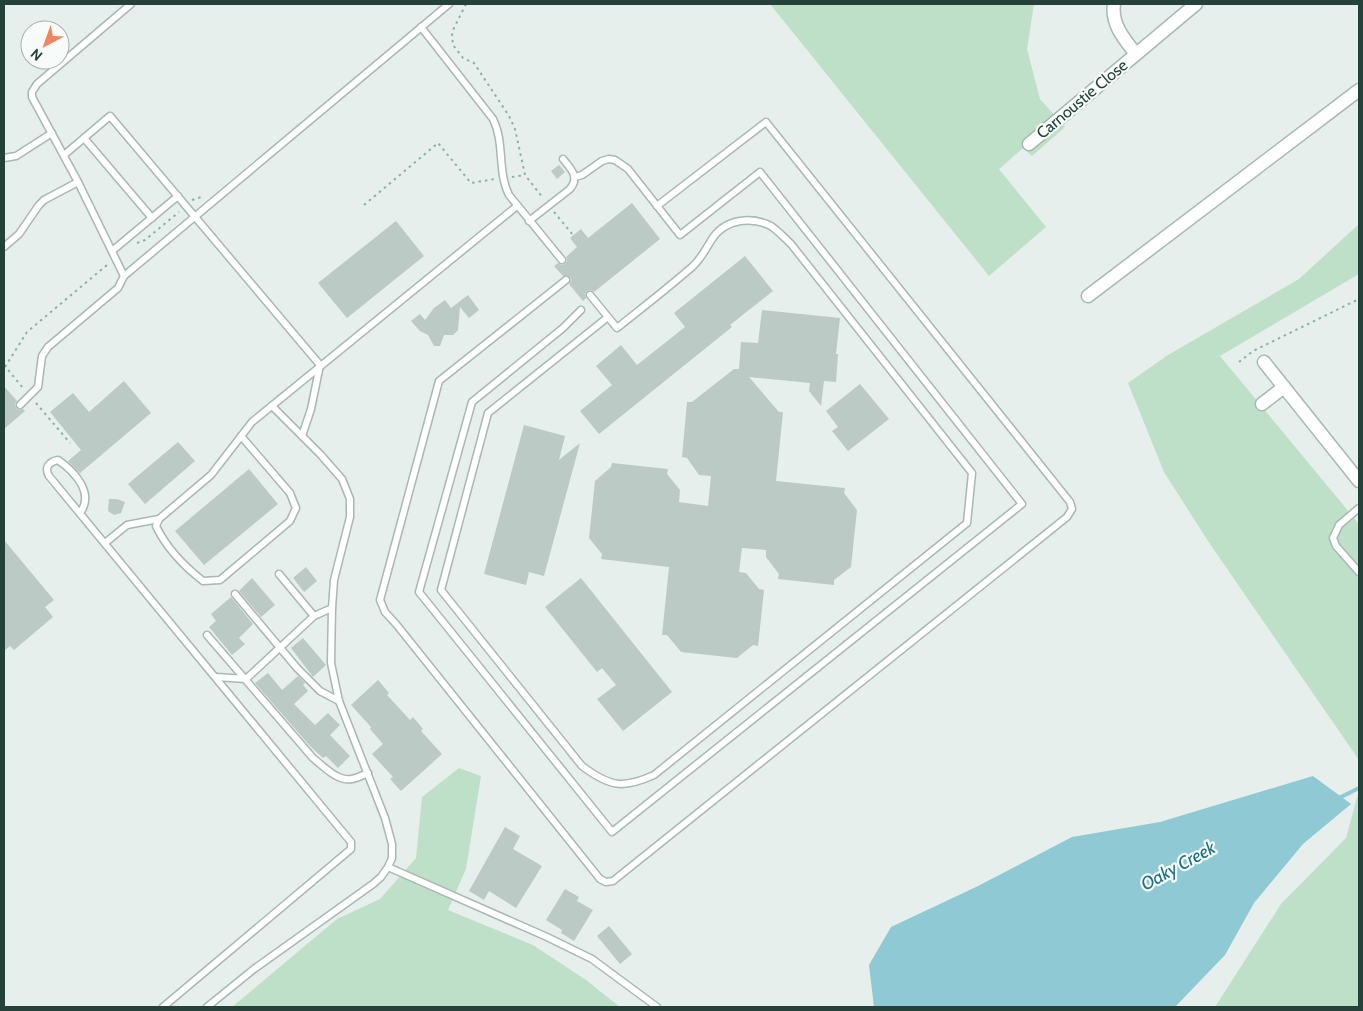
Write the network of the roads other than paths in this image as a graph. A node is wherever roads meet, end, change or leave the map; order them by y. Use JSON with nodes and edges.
{"nodes":[{"id":1,"x":131,"y":4,"type":"edge"},
{"id":2,"x":449,"y":4,"type":"edge"},
{"id":3,"x":1114,"y":4,"type":"edge"},
{"id":4,"x":1196,"y":4,"type":"edge"},
{"id":5,"x":421,"y":27,"type":"junction"},
{"id":6,"x":1136,"y":54,"type":"junction"},
{"id":7,"x":1359,"y":90,"type":"edge"},
{"id":8,"x":52,"y":133,"type":"junction"},
{"id":9,"x":84,"y":138,"type":"junction"},
{"id":10,"x":1029,"y":144,"type":"dead end"},
{"id":11,"x":64,"y":155,"type":"junction"},
{"id":12,"x":4,"y":158,"type":"edge"},
{"id":13,"x":563,"y":159,"type":"dead end"},
{"id":14,"x":575,"y":176,"type":"junction"},
{"id":15,"x":78,"y":182,"type":"junction"},
{"id":16,"x":178,"y":196,"type":"junction"},
{"id":17,"x":517,"y":206,"type":"junction"},
{"id":18,"x":657,"y":206,"type":"junction"},
{"id":19,"x":195,"y":216,"type":"junction"},
{"id":20,"x":152,"y":218,"type":"junction"},
{"id":21,"x":530,"y":221,"type":"junction"},
{"id":22,"x":4,"y":247,"type":"edge"},
{"id":23,"x":112,"y":251,"type":"junction"},
{"id":24,"x":562,"y":260,"type":"dead end"},
{"id":25,"x":124,"y":276,"type":"junction"},
{"id":26,"x":566,"y":280,"type":"dead end"},
{"id":27,"x":590,"y":295,"type":"dead end"},
{"id":28,"x":1088,"y":296,"type":"dead end"},
{"id":29,"x":581,"y":310,"type":"dead end"},
{"id":30,"x":608,"y":317,"type":"junction"},
{"id":31,"x":1264,"y":362,"type":"dead end"},
{"id":32,"x":320,"y":365,"type":"junction"},
{"id":33,"x":1284,"y":387,"type":"junction"},
{"id":34,"x":1262,"y":404,"type":"dead end"},
{"id":35,"x":20,"y":405,"type":"dead end"},
{"id":36,"x":272,"y":406,"type":"junction"},
{"id":37,"x":241,"y":436,"type":"junction"},
{"id":38,"x":302,"y":436,"type":"junction"},
{"id":39,"x":1359,"y":480,"type":"edge"},
{"id":40,"x":1359,"y":508,"type":"edge"},
{"id":41,"x":80,"y":513,"type":"junction"},
{"id":42,"x":159,"y":519,"type":"junction"},
{"id":43,"x":105,"y":543,"type":"junction"},
{"id":44,"x":1359,"y":572,"type":"edge"},
{"id":45,"x":279,"y":574,"type":"dead end"},
{"id":46,"x":235,"y":594,"type":"dead end"},
{"id":47,"x":332,"y":608,"type":"junction"},
{"id":48,"x":314,"y":616,"type":"junction"},
{"id":49,"x":208,"y":635,"type":"dead end"},
{"id":50,"x":280,"y":648,"type":"junction"},
{"id":51,"x":216,"y":677,"type":"junction"},
{"id":52,"x":246,"y":679,"type":"junction"},
{"id":53,"x":340,"y":701,"type":"junction"},
{"id":54,"x":368,"y":773,"type":"junction"},
{"id":55,"x":388,"y":867,"type":"junction"},
{"id":56,"x":163,"y":1007,"type":"edge"},
{"id":57,"x":207,"y":1007,"type":"edge"},
{"id":58,"x":658,"y":1007,"type":"edge"}],
"edges":[{"from":1,"to":8,"type":"lane"},
{"from":2,"to":5,"type":"lane"},
{"from":3,"to":6,"type":"street"},
{"from":4,"to":6,"type":"street","name":"Carnoustie Close"},
{"from":5,"to":17,"type":"lane"},
{"from":5,"to":19,"type":"lane"},
{"from":6,"to":10,"type":"street","name":"Carnoustie Close"},
{"from":7,"to":28,"type":"street"},
{"from":8,"to":11,"type":"lane"},
{"from":8,"to":12,"type":"lane"},
{"from":9,"to":11,"type":"lane"},
{"from":9,"to":16,"type":"lane"},
{"from":9,"to":20,"type":"lane"},
{"from":11,"to":15,"type":"lane"},
{"from":13,"to":14,"type":"lane"},
{"from":14,"to":18,"type":"lane"},
{"from":14,"to":21,"type":"lane"},
{"from":15,"to":22,"type":"lane"},
{"from":15,"to":23,"type":"lane"},
{"from":16,"to":19,"type":"lane"},
{"from":16,"to":20,"type":"lane"},
{"from":17,"to":21,"type":"lane"},
{"from":17,"to":32,"type":"lane"},
{"from":18,"to":26,"type":"lane"},
{"from":18,"to":29,"type":"lane"},
{"from":19,"to":25,"type":"lane"},
{"from":19,"to":32,"type":"lane"},
{"from":20,"to":23,"type":"lane"},
{"from":21,"to":24,"type":"lane"},
{"from":23,"to":25,"type":"lane"},
{"from":25,"to":35,"type":"lane"},
{"from":27,"to":30,"type":"lane"},
{"from":30,"to":30,"type":"lane"},
{"from":31,"to":33,"type":"street"},
{"from":32,"to":36,"type":"lane"},
{"from":32,"to":38,"type":"lane"},
{"from":33,"to":34,"type":"street"},
{"from":33,"to":39,"type":"street"},
{"from":36,"to":37,"type":"lane"},
{"from":36,"to":38,"type":"lane"},
{"from":37,"to":42,"type":"lane"},
{"from":37,"to":42,"type":"lane"},
{"from":38,"to":47,"type":"lane"},
{"from":40,"to":44,"type":"lane"},
{"from":41,"to":41,"type":"lane"},
{"from":41,"to":43,"type":"lane"},
{"from":42,"to":43,"type":"lane"},
{"from":43,"to":51,"type":"lane"},
{"from":45,"to":48,"type":"lane"},
{"from":46,"to":50,"type":"lane"},
{"from":47,"to":48,"type":"lane"},
{"from":47,"to":53,"type":"lane"},
{"from":48,"to":50,"type":"lane"},
{"from":49,"to":52,"type":"lane"},
{"from":50,"to":52,"type":"lane"},
{"from":50,"to":53,"type":"lane"},
{"from":51,"to":52,"type":"lane"},
{"from":51,"to":56,"type":"lane"},
{"from":52,"to":54,"type":"lane"},
{"from":53,"to":54,"type":"lane"},
{"from":54,"to":55,"type":"lane"},
{"from":55,"to":57,"type":"lane"},
{"from":55,"to":58,"type":"lane"}]}
